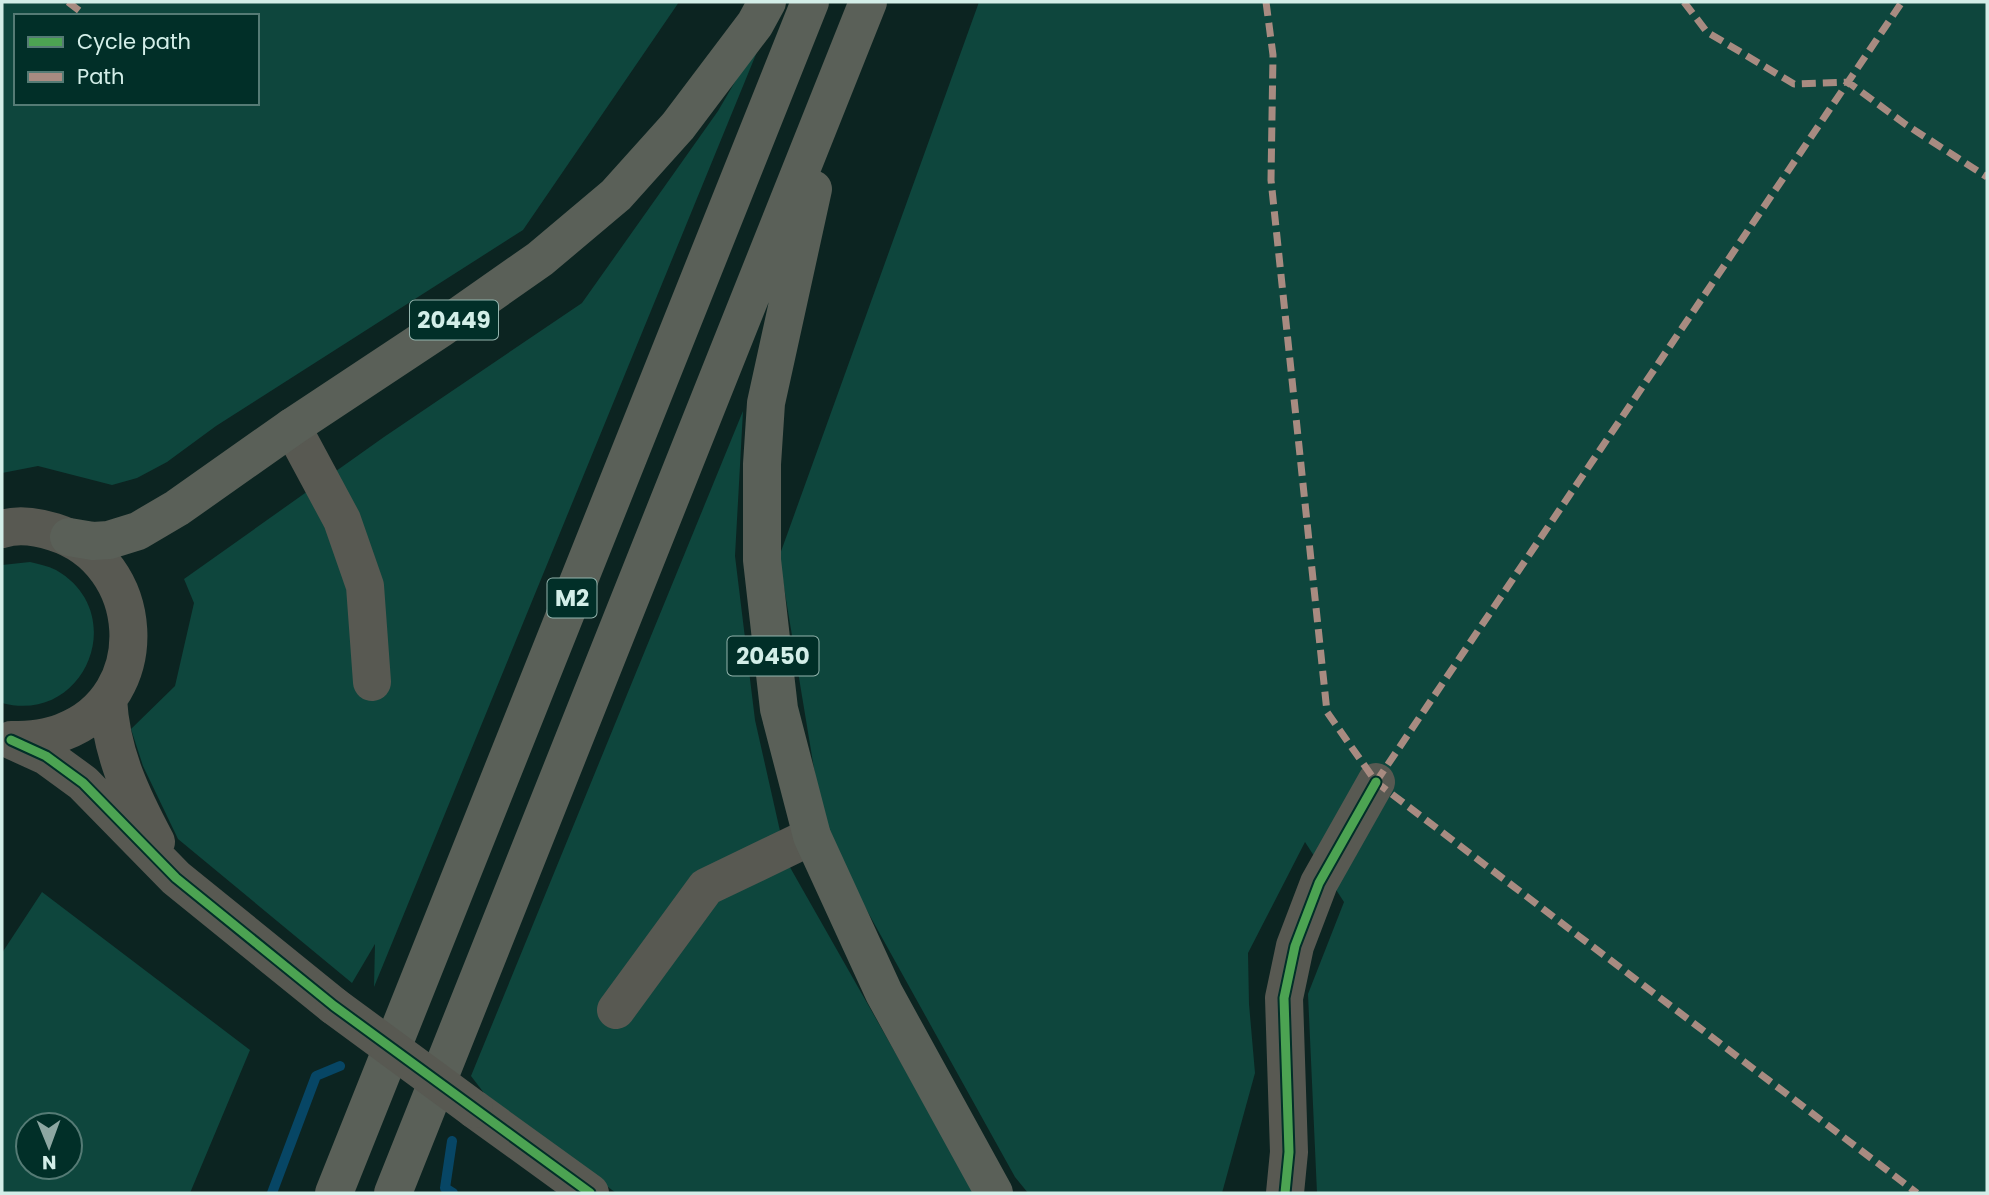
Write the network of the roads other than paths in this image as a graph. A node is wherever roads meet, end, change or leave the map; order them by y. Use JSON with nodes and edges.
{"nodes":[{"id":1,"x":767,"y":2,"type":"edge"},
{"id":2,"x":810,"y":2,"type":"edge"},
{"id":3,"x":868,"y":2,"type":"edge"},
{"id":4,"x":838,"y":78,"type":"junction"},
{"id":5,"x":292,"y":427,"type":"junction"},
{"id":6,"x":2,"y":529,"type":"edge"},
{"id":7,"x":69,"y":537,"type":"junction"},
{"id":8,"x":372,"y":682,"type":"dead end"},
{"id":9,"x":108,"y":699,"type":"junction"},
{"id":10,"x":6,"y":739,"type":"edge"},
{"id":11,"x":1376,"y":782,"type":"dead end"},
{"id":12,"x":812,"y":836,"type":"junction"},
{"id":13,"x":176,"y":878,"type":"junction"},
{"id":14,"x":616,"y":1010,"type":"dead end"},
{"id":15,"x":1289,"y":1152,"type":"junction"},
{"id":16,"x":334,"y":1193,"type":"edge"},
{"id":17,"x":393,"y":1193,"type":"edge"},
{"id":18,"x":590,"y":1193,"type":"edge"},
{"id":19,"x":994,"y":1193,"type":"edge"},
{"id":20,"x":1274,"y":1193,"type":"edge"},
{"id":21,"x":1284,"y":1193,"type":"edge"}],
"edges":[{"from":1,"to":5,"type":"highway","number":"20449"},
{"from":2,"to":16,"type":"highway","number":"M2"},
{"from":3,"to":4,"type":"highway","number":"M2"},
{"from":4,"to":12,"type":"highway","number":"20450"},
{"from":4,"to":17,"type":"highway","number":"M2"},
{"from":5,"to":7,"type":"highway","number":"20449"},
{"from":5,"to":8,"type":"street"},
{"from":6,"to":7,"type":"street"},
{"from":7,"to":9,"type":"street"},
{"from":9,"to":10,"type":"street"},
{"from":9,"to":13,"type":"street"},
{"from":10,"to":13,"type":"street"},
{"from":11,"to":15,"type":"street"},
{"from":12,"to":14,"type":"street"},
{"from":12,"to":19,"type":"highway","number":"20450"},
{"from":13,"to":18,"type":"street","bridge":true},
{"from":15,"to":20,"type":"street"},
{"from":15,"to":21,"type":"street"}]}
